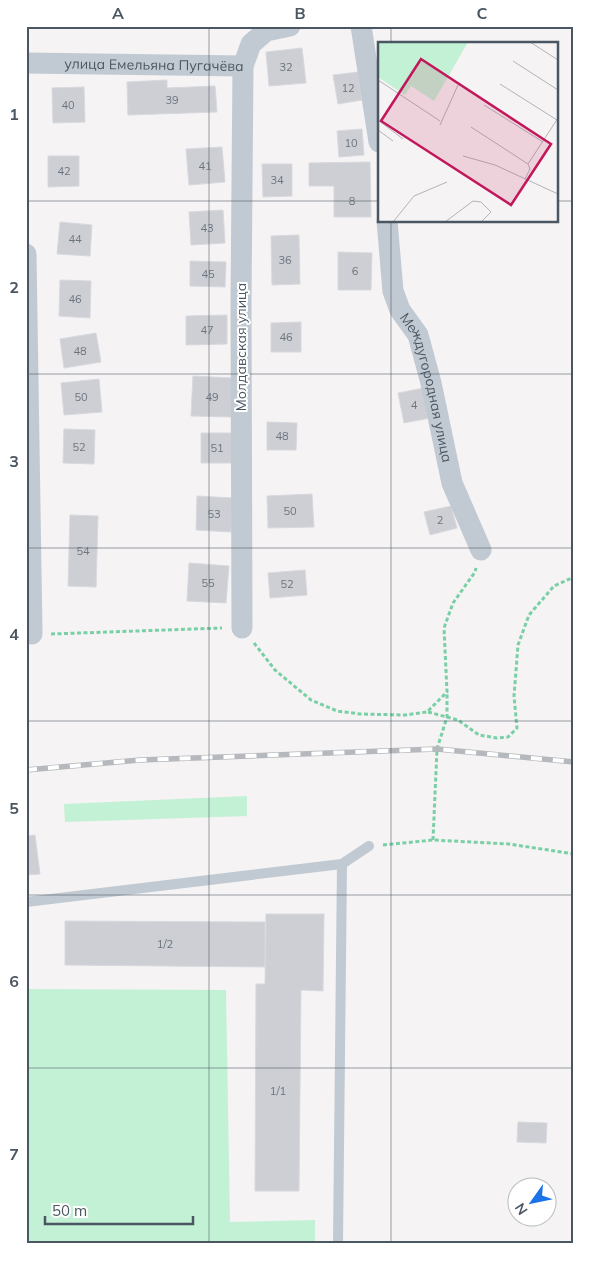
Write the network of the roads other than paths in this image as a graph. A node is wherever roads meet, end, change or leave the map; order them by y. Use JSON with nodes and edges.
{"nodes":[{"id":1,"x":290,"y":26,"type":"edge"},
{"id":2,"x":361,"y":26,"type":"edge"},
{"id":3,"x":26,"y":63,"type":"edge"},
{"id":4,"x":243,"y":66,"type":"junction"},
{"id":5,"x":378,"y":136,"type":"edge"},
{"id":6,"x":387,"y":222,"type":"edge"},
{"id":7,"x":26,"y":254,"type":"edge"},
{"id":8,"x":481,"y":550,"type":"road end"},
{"id":9,"x":242,"y":628,"type":"road end"},
{"id":10,"x":32,"y":634,"type":"road end"},
{"id":11,"x":369,"y":846,"type":"road end"},
{"id":12,"x":342,"y":864,"type":"junction"},
{"id":13,"x":26,"y":902,"type":"edge"},
{"id":14,"x":338,"y":1243,"type":"edge"}],
"edges":[{"from":1,"to":4,"type":"street","name":"улица Емельяна Пугачёва"},
{"from":2,"to":5,"type":"street"},
{"from":3,"to":4,"type":"street","name":"улица Емельяна Пугачёва"},
{"from":4,"to":9,"type":"street","name":"Молдавская улица"},
{"from":6,"to":8,"type":"street","name":"Междугородная улица"},
{"from":7,"to":10,"type":"street"},
{"from":11,"to":12,"type":"lane"},
{"from":12,"to":13,"type":"lane"},
{"from":12,"to":14,"type":"lane"}]}
